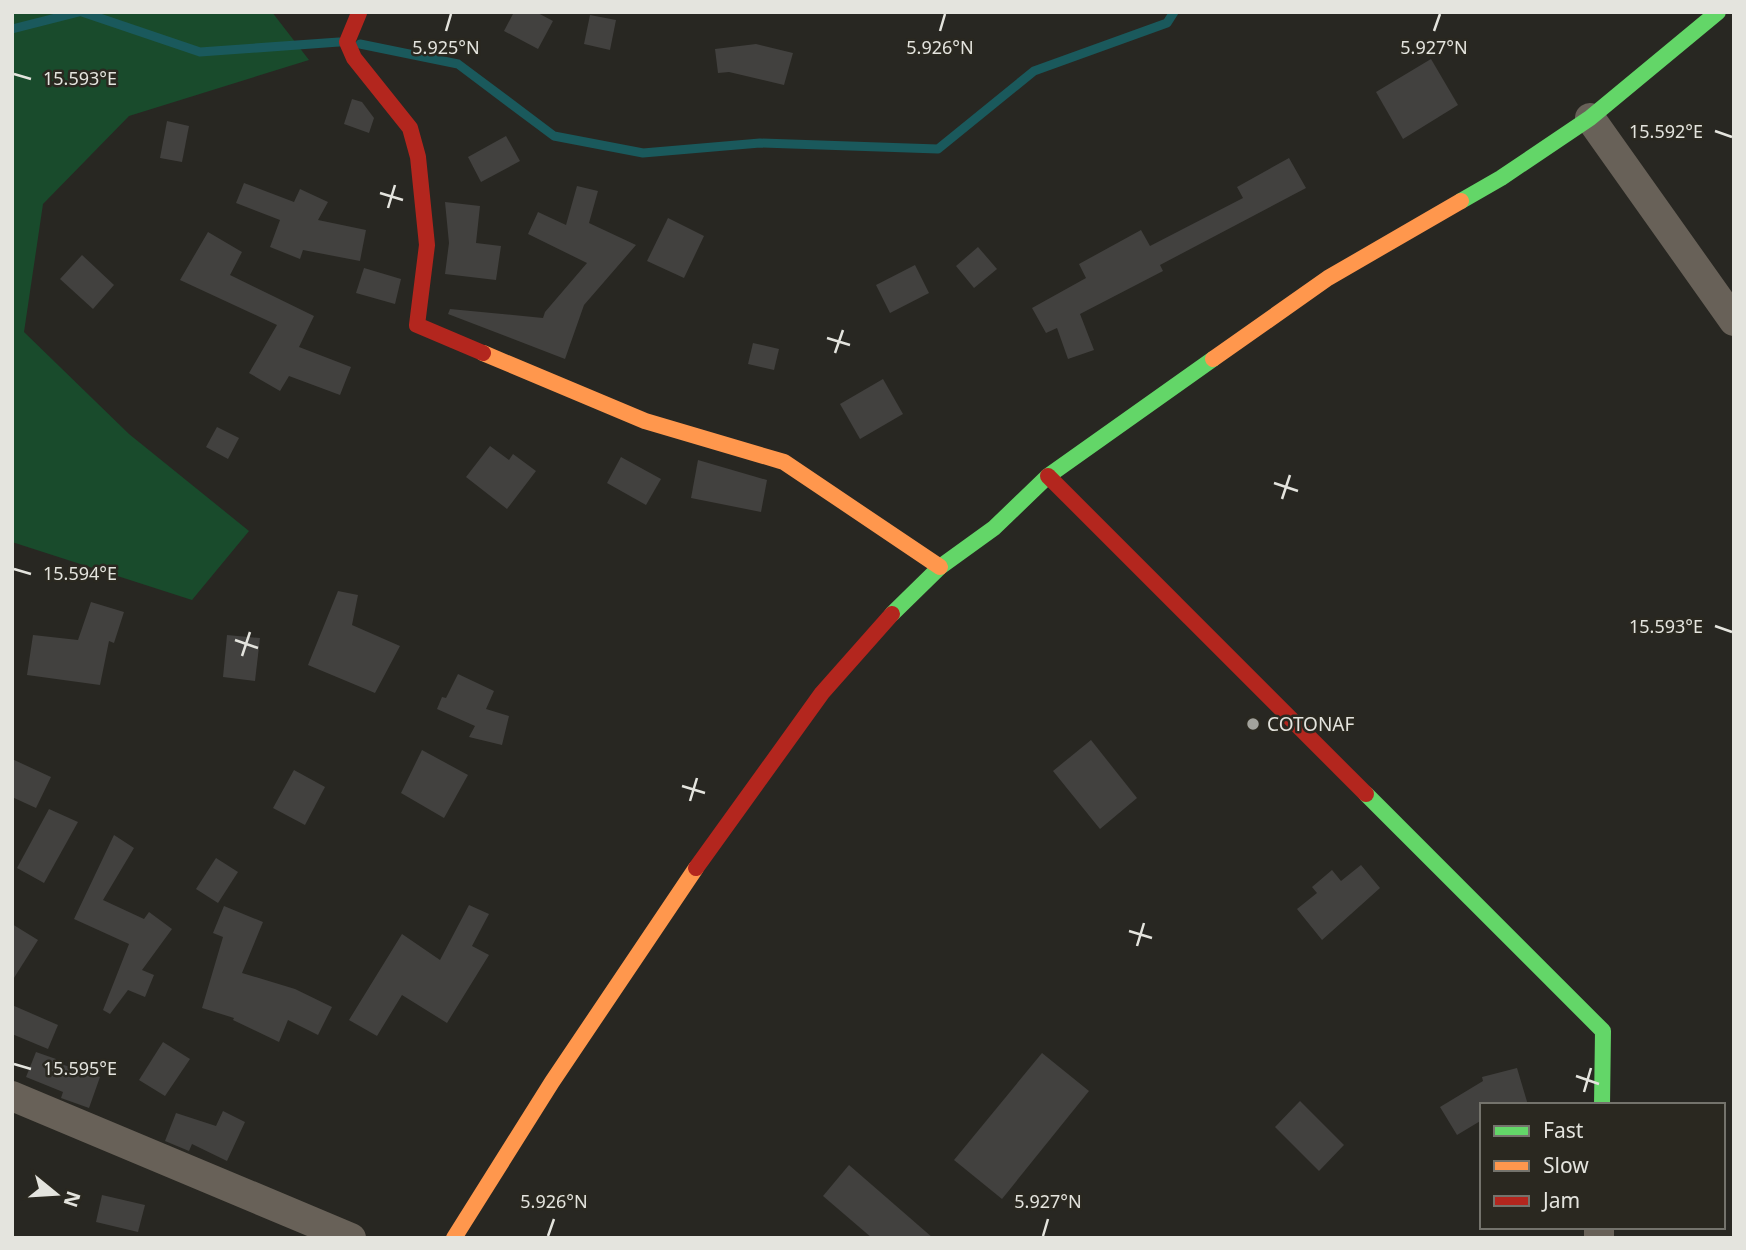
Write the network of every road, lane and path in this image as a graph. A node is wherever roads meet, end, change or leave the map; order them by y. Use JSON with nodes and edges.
{"nodes":[{"id":1,"x":1718,"y":12,"type":"edge"},
{"id":2,"x":359,"y":13,"type":"edge"},
{"id":3,"x":1590,"y":118,"type":"junction"},
{"id":4,"x":1734,"y":321,"type":"edge"},
{"id":5,"x":1048,"y":476,"type":"junction"},
{"id":6,"x":940,"y":567,"type":"junction"},
{"id":7,"x":12,"y":1096,"type":"edge"},
{"id":8,"x":1602,"y":1103,"type":"edge"},
{"id":9,"x":351,"y":1238,"type":"edge"},
{"id":10,"x":454,"y":1238,"type":"edge"}],
"edges":[{"from":1,"to":3,"type":"main road"},
{"from":2,"to":6,"type":"main road"},
{"from":3,"to":4,"type":"street"},
{"from":3,"to":5,"type":"main road"},
{"from":5,"to":6,"type":"main road"},
{"from":5,"to":8,"type":"main road"},
{"from":6,"to":10,"type":"main road"},
{"from":7,"to":9,"type":"street"}]}
